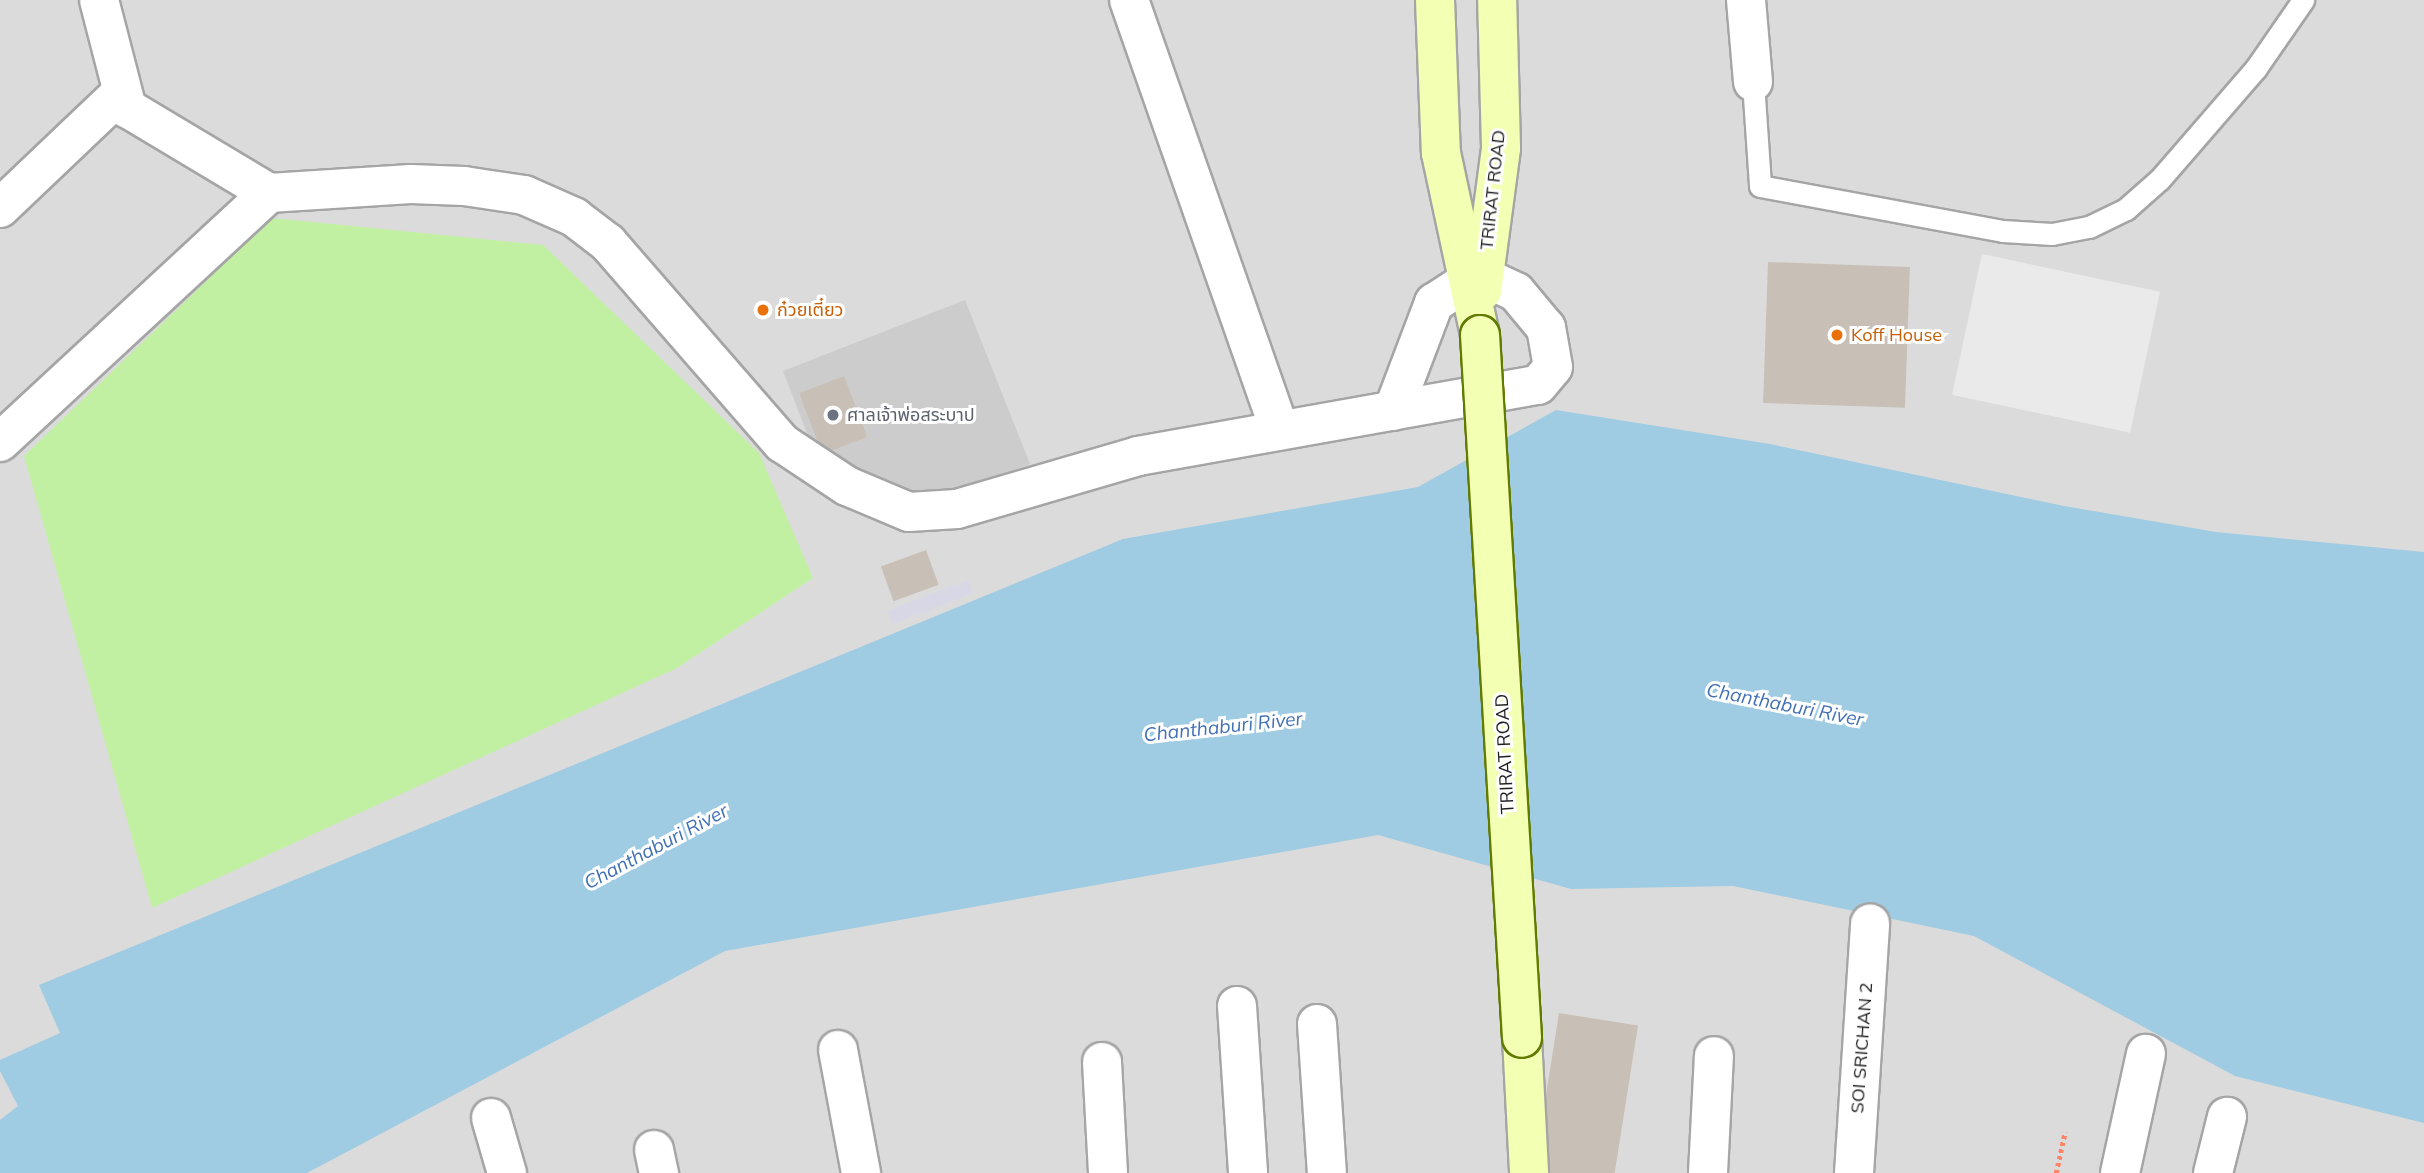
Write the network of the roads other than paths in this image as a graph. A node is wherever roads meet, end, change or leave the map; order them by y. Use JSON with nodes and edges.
{"nodes":[{"id":1,"x":99,"y":0,"type":"edge"},
{"id":2,"x":1129,"y":0,"type":"edge"},
{"id":3,"x":1435,"y":0,"type":"edge"},
{"id":4,"x":1497,"y":0,"type":"edge"},
{"id":5,"x":1746,"y":0,"type":"edge"},
{"id":6,"x":2303,"y":0,"type":"edge"},
{"id":7,"x":1753,"y":82,"type":"joint"},
{"id":8,"x":122,"y":92,"type":"junction"},
{"id":9,"x":269,"y":193,"type":"junction"},
{"id":10,"x":0,"y":208,"type":"edge"},
{"id":11,"x":1478,"y":301,"type":"junction"},
{"id":12,"x":1393,"y":411,"type":"junction"},
{"id":13,"x":1280,"y":430,"type":"junction"},
{"id":14,"x":0,"y":442,"type":"edge"},
{"id":15,"x":1870,"y":924,"type":"dead end"},
{"id":16,"x":1237,"y":1006,"type":"dead end"},
{"id":17,"x":1317,"y":1024,"type":"dead end"},
{"id":18,"x":838,"y":1051,"type":"dead end"},
{"id":19,"x":2146,"y":1054,"type":"dead end"},
{"id":20,"x":1714,"y":1056,"type":"dead end"},
{"id":21,"x":1102,"y":1062,"type":"dead end"},
{"id":22,"x":2227,"y":1117,"type":"dead end"},
{"id":23,"x":491,"y":1118,"type":"dead end"},
{"id":24,"x":507,"y":1173,"type":"edge"},
{"id":25,"x":861,"y":1173,"type":"edge"},
{"id":26,"x":1108,"y":1173,"type":"edge"},
{"id":27,"x":1248,"y":1173,"type":"edge"},
{"id":28,"x":1327,"y":1173,"type":"edge"},
{"id":29,"x":1529,"y":1173,"type":"edge"},
{"id":30,"x":1708,"y":1173,"type":"edge"},
{"id":31,"x":1854,"y":1173,"type":"edge"},
{"id":32,"x":2120,"y":1173,"type":"edge"},
{"id":33,"x":2213,"y":1173,"type":"edge"}],
"edges":[{"from":1,"to":8,"type":"street"},
{"from":2,"to":13,"type":"street"},
{"from":3,"to":11,"type":"main road","name":"TRIRAT ROAD"},
{"from":4,"to":11,"type":"main road","name":"TRIRAT ROAD"},
{"from":5,"to":7,"type":"street"},
{"from":6,"to":7,"type":"lane"},
{"from":8,"to":9,"type":"street"},
{"from":8,"to":10,"type":"street"},
{"from":9,"to":13,"type":"street"},
{"from":9,"to":14,"type":"street"},
{"from":11,"to":12,"type":"street"},
{"from":11,"to":12,"type":"street"},
{"from":11,"to":29,"type":"main road","name":"TRIRAT ROAD","bridge":true},
{"from":12,"to":13,"type":"street"},
{"from":15,"to":31,"type":"street","name":"SOI SRICHAN 2"},
{"from":16,"to":27,"type":"street"},
{"from":17,"to":28,"type":"street"},
{"from":18,"to":25,"type":"street"},
{"from":19,"to":32,"type":"street"},
{"from":20,"to":30,"type":"street"},
{"from":21,"to":26,"type":"street"},
{"from":22,"to":33,"type":"street"},
{"from":23,"to":24,"type":"street"}]}
